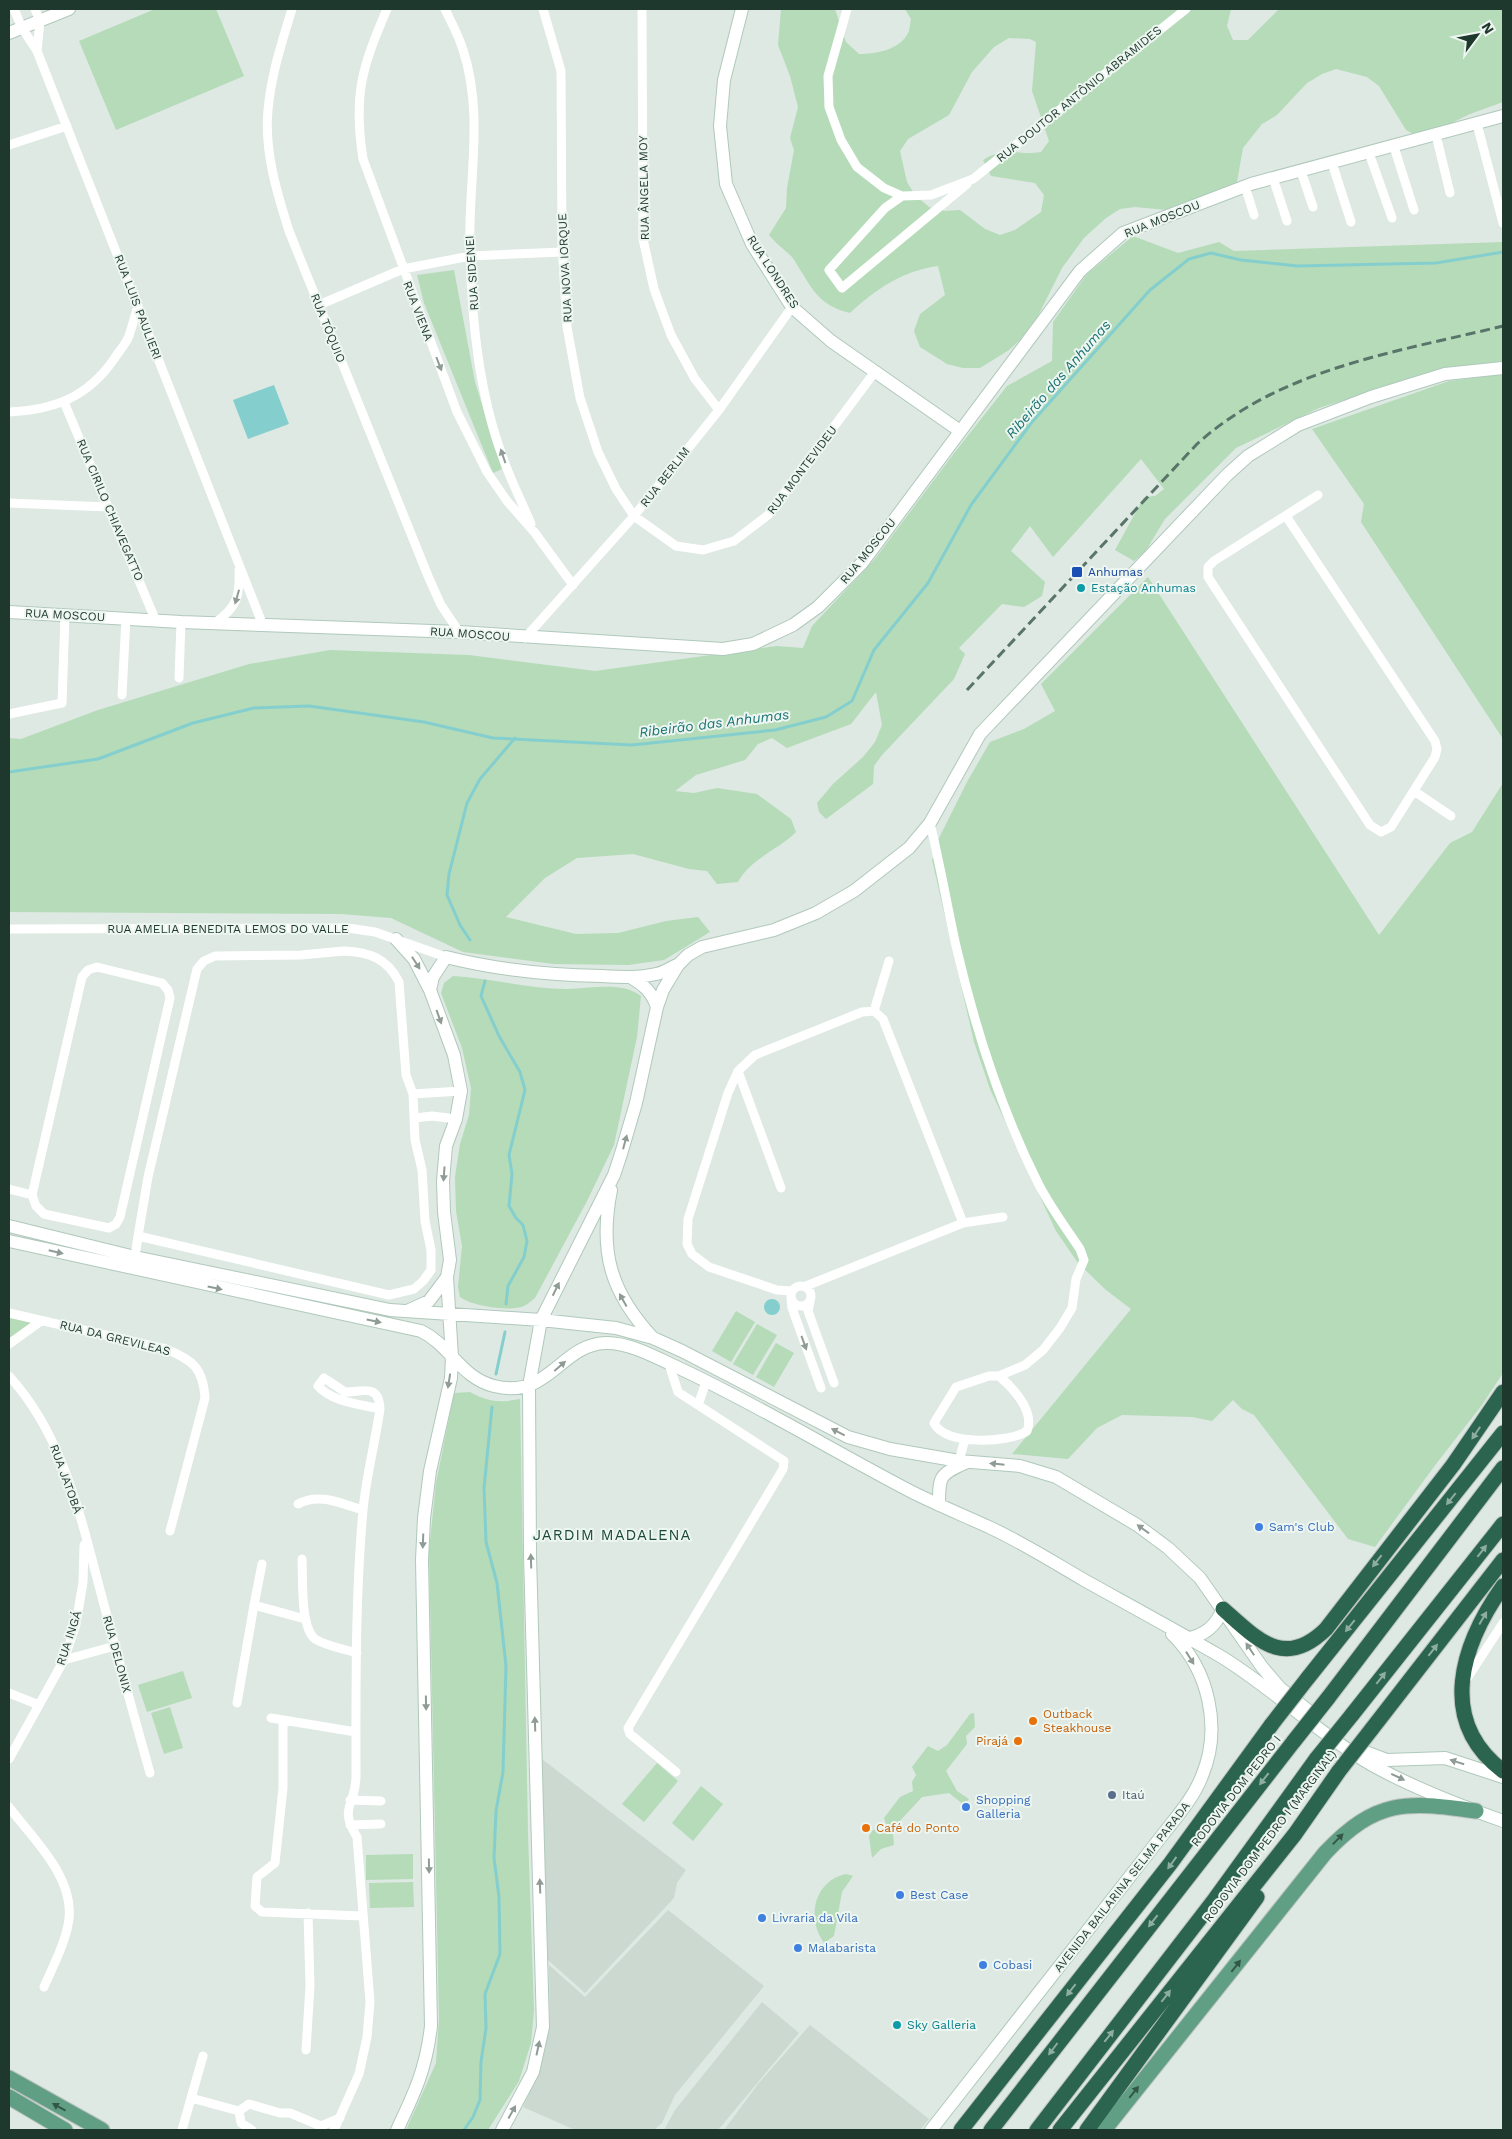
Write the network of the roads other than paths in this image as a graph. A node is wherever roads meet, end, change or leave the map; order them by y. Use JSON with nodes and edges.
{"nodes":[{"id":1,"x":14,"y":9,"type":"edge"},
{"id":2,"x":69,"y":9,"type":"edge"},
{"id":3,"x":292,"y":9,"type":"edge"},
{"id":4,"x":387,"y":9,"type":"edge"},
{"id":5,"x":446,"y":9,"type":"edge"},
{"id":6,"x":543,"y":9,"type":"edge"},
{"id":7,"x":642,"y":9,"type":"edge"},
{"id":8,"x":742,"y":9,"type":"edge"},
{"id":9,"x":847,"y":9,"type":"edge"},
{"id":10,"x":1186,"y":9,"type":"edge"},
{"id":11,"x":37,"y":15,"type":"edge"},
{"id":12,"x":22,"y":28,"type":"junction"},
{"id":13,"x":9,"y":33,"type":"edge"},
{"id":14,"x":37,"y":51,"type":"junction"},
{"id":15,"x":1503,"y":116,"type":"edge"},
{"id":16,"x":1477,"y":124,"type":"junction"},
{"id":17,"x":67,"y":126,"type":"junction"},
{"id":18,"x":1436,"y":136,"type":"junction"},
{"id":19,"x":9,"y":145,"type":"edge"},
{"id":20,"x":1394,"y":147,"type":"junction"},
{"id":21,"x":1369,"y":153,"type":"junction"},
{"id":22,"x":1332,"y":163,"type":"junction"},
{"id":23,"x":1301,"y":171,"type":"junction"},
{"id":24,"x":1274,"y":178,"type":"junction"},
{"id":25,"x":973,"y":179,"type":"junction"},
{"id":26,"x":1245,"y":186,"type":"junction"},
{"id":27,"x":1450,"y":193,"type":"dead end"},
{"id":28,"x":902,"y":196,"type":"junction"},
{"id":29,"x":1313,"y":207,"type":"dead end"},
{"id":30,"x":1414,"y":210,"type":"dead end"},
{"id":31,"x":1254,"y":215,"type":"dead end"},
{"id":32,"x":1392,"y":218,"type":"dead end"},
{"id":33,"x":1287,"y":221,"type":"dead end"},
{"id":34,"x":1351,"y":222,"type":"dead end"},
{"id":35,"x":1503,"y":223,"type":"edge"},
{"id":36,"x":563,"y":252,"type":"junction"},
{"id":37,"x":470,"y":256,"type":"junction"},
{"id":38,"x":403,"y":269,"type":"junction"},
{"id":39,"x":319,"y":305,"type":"junction"},
{"id":40,"x":138,"y":306,"type":"junction"},
{"id":41,"x":792,"y":306,"type":"junction"},
{"id":42,"x":1503,"y":368,"type":"edge"},
{"id":43,"x":874,"y":372,"type":"junction"},
{"id":44,"x":64,"y":402,"type":"junction"},
{"id":45,"x":718,"y":410,"type":"junction"},
{"id":46,"x":9,"y":412,"type":"edge"},
{"id":47,"x":960,"y":431,"type":"junction"},
{"id":48,"x":510,"y":474,"type":"junction"},
{"id":49,"x":494,"y":482,"type":"junction"},
{"id":50,"x":518,"y":494,"type":"junction"},
{"id":51,"x":1318,"y":495,"type":"dead end"},
{"id":52,"x":507,"y":501,"type":"junction"},
{"id":53,"x":9,"y":503,"type":"edge"},
{"id":54,"x":108,"y":507,"type":"junction"},
{"id":55,"x":634,"y":516,"type":"junction"},
{"id":56,"x":1286,"y":516,"type":"junction"},
{"id":57,"x":535,"y":533,"type":"junction"},
{"id":58,"x":238,"y":562,"type":"junction"},
{"id":59,"x":573,"y":585,"type":"junction"},
{"id":60,"x":9,"y":612,"type":"edge"},
{"id":61,"x":65,"y":615,"type":"junction"},
{"id":62,"x":126,"y":618,"type":"junction"},
{"id":63,"x":155,"y":619,"type":"junction"},
{"id":64,"x":181,"y":622,"type":"junction"},
{"id":65,"x":215,"y":623,"type":"junction"},
{"id":66,"x":262,"y":623,"type":"junction"},
{"id":67,"x":459,"y":632,"type":"junction"},
{"id":68,"x":525,"y":638,"type":"junction"},
{"id":69,"x":179,"y":678,"type":"dead end"},
{"id":70,"x":122,"y":695,"type":"dead end"},
{"id":71,"x":9,"y":714,"type":"edge"},
{"id":72,"x":1414,"y":791,"type":"junction"},
{"id":73,"x":1451,"y":816,"type":"dead end"},
{"id":74,"x":930,"y":823,"type":"junction"},
{"id":75,"x":9,"y":929,"type":"edge"},
{"id":76,"x":396,"y":939,"type":"junction"},
{"id":77,"x":446,"y":957,"type":"junction"},
{"id":78,"x":889,"y":961,"type":"dead end"},
{"id":79,"x":678,"y":965,"type":"junction"},
{"id":80,"x":630,"y":977,"type":"junction"},
{"id":81,"x":430,"y":990,"type":"junction"},
{"id":82,"x":657,"y":1007,"type":"junction"},
{"id":83,"x":874,"y":1011,"type":"junction"},
{"id":84,"x":738,"y":1071,"type":"junction"},
{"id":85,"x":461,"y":1091,"type":"junction"},
{"id":86,"x":413,"y":1094,"type":"junction"},
{"id":87,"x":415,"y":1118,"type":"junction"},
{"id":88,"x":456,"y":1119,"type":"junction"},
{"id":89,"x":614,"y":1175,"type":"junction"},
{"id":90,"x":781,"y":1188,"type":"dead end"},
{"id":91,"x":9,"y":1189,"type":"edge"},
{"id":92,"x":32,"y":1195,"type":"junction"},
{"id":93,"x":1003,"y":1217,"type":"dead end"},
{"id":94,"x":963,"y":1223,"type":"junction"},
{"id":95,"x":9,"y":1226,"type":"edge"},
{"id":96,"x":138,"y":1236,"type":"junction"},
{"id":97,"x":9,"y":1241,"type":"edge"},
{"id":98,"x":135,"y":1257,"type":"junction"},
{"id":99,"x":447,"y":1277,"type":"junction"},
{"id":100,"x":806,"y":1286,"type":"junction"},
{"id":101,"x":791,"y":1294,"type":"junction"},
{"id":102,"x":810,"y":1301,"type":"junction"},
{"id":103,"x":405,"y":1312,"type":"junction"},
{"id":104,"x":9,"y":1314,"type":"edge"},
{"id":105,"x":450,"y":1315,"type":"junction"},
{"id":106,"x":541,"y":1320,"type":"junction"},
{"id":107,"x":41,"y":1321,"type":"junction"},
{"id":108,"x":653,"y":1338,"type":"junction"},
{"id":109,"x":9,"y":1344,"type":"edge"},
{"id":110,"x":452,"y":1357,"type":"junction"},
{"id":111,"x":669,"y":1364,"type":"junction"},
{"id":112,"x":9,"y":1376,"type":"edge"},
{"id":113,"x":999,"y":1376,"type":"junction"},
{"id":114,"x":706,"y":1382,"type":"junction"},
{"id":115,"x":834,"y":1383,"type":"dead end"},
{"id":116,"x":529,"y":1386,"type":"junction"},
{"id":117,"x":821,"y":1388,"type":"dead end"},
{"id":118,"x":1503,"y":1392,"type":"edge"},
{"id":119,"x":698,"y":1405,"type":"junction"},
{"id":120,"x":380,"y":1409,"type":"junction"},
{"id":121,"x":1503,"y":1433,"type":"edge"},
{"id":122,"x":965,"y":1439,"type":"junction"},
{"id":123,"x":965,"y":1461,"type":"junction"},
{"id":124,"x":1503,"y":1468,"type":"edge"},
{"id":125,"x":298,"y":1504,"type":"dead end"},
{"id":126,"x":939,"y":1505,"type":"junction"},
{"id":127,"x":363,"y":1510,"type":"junction"},
{"id":128,"x":1503,"y":1524,"type":"edge"},
{"id":129,"x":170,"y":1531,"type":"dead end"},
{"id":130,"x":85,"y":1535,"type":"junction"},
{"id":131,"x":302,"y":1559,"type":"dead end"},
{"id":132,"x":1503,"y":1560,"type":"edge"},
{"id":133,"x":262,"y":1564,"type":"dead end"},
{"id":134,"x":1503,"y":1586,"type":"edge"},
{"id":135,"x":254,"y":1605,"type":"junction"},
{"id":136,"x":1223,"y":1610,"type":"junction"},
{"id":137,"x":305,"y":1619,"type":"junction"},
{"id":138,"x":1158,"y":1622,"type":"junction"},
{"id":139,"x":1503,"y":1623,"type":"edge"},
{"id":140,"x":1186,"y":1638,"type":"junction"},
{"id":141,"x":115,"y":1646,"type":"junction"},
{"id":142,"x":356,"y":1653,"type":"junction"},
{"id":143,"x":64,"y":1660,"type":"junction"},
{"id":144,"x":1460,"y":1691,"type":"junction"},
{"id":145,"x":9,"y":1693,"type":"edge"},
{"id":146,"x":236,"y":1703,"type":"dead end"},
{"id":147,"x":38,"y":1705,"type":"junction"},
{"id":148,"x":271,"y":1718,"type":"dead end"},
{"id":149,"x":283,"y":1720,"type":"junction"},
{"id":150,"x":356,"y":1732,"type":"junction"},
{"id":151,"x":9,"y":1760,"type":"edge"},
{"id":152,"x":676,"y":1772,"type":"dead end"},
{"id":153,"x":1503,"y":1772,"type":"edge"},
{"id":154,"x":150,"y":1773,"type":"dead end"},
{"id":155,"x":1503,"y":1776,"type":"edge"},
{"id":156,"x":350,"y":1800,"type":"junction"},
{"id":157,"x":380,"y":1802,"type":"dead end"},
{"id":158,"x":9,"y":1807,"type":"edge"},
{"id":159,"x":1476,"y":1812,"type":"junction"},
{"id":160,"x":1503,"y":1821,"type":"edge"},
{"id":161,"x":381,"y":1824,"type":"dead end"},
{"id":162,"x":350,"y":1825,"type":"junction"},
{"id":163,"x":1295,"y":1834,"type":"junction"},
{"id":164,"x":308,"y":1914,"type":"junction"},
{"id":165,"x":362,"y":1916,"type":"junction"},
{"id":166,"x":44,"y":1987,"type":"dead end"},
{"id":167,"x":306,"y":2050,"type":"dead end"},
{"id":168,"x":203,"y":2056,"type":"dead end"},
{"id":169,"x":9,"y":2078,"type":"edge"},
{"id":170,"x":191,"y":2098,"type":"junction"},
{"id":171,"x":12,"y":2102,"type":"edge"},
{"id":172,"x":239,"y":2111,"type":"junction"},
{"id":173,"x":342,"y":2117,"type":"junction"},
{"id":174,"x":65,"y":2130,"type":"edge"},
{"id":175,"x":102,"y":2130,"type":"edge"},
{"id":176,"x":182,"y":2130,"type":"edge"},
{"id":177,"x":252,"y":2130,"type":"edge"},
{"id":178,"x":334,"y":2130,"type":"edge"},
{"id":179,"x":397,"y":2130,"type":"edge"},
{"id":180,"x":502,"y":2130,"type":"edge"},
{"id":181,"x":931,"y":2130,"type":"edge"},
{"id":182,"x":961,"y":2130,"type":"edge"},
{"id":183,"x":991,"y":2130,"type":"edge"},
{"id":184,"x":1037,"y":2130,"type":"edge"},
{"id":185,"x":1060,"y":2130,"type":"edge"},
{"id":186,"x":1087,"y":2130,"type":"edge"},
{"id":187,"x":1104,"y":2130,"type":"edge"}],
"edges":[{"from":1,"to":12,"type":"street","name":"RUA LUIS PAULIERI"},
{"from":2,"to":11,"type":"street"},
{"from":3,"to":39,"type":"street","name":"RUA TÓQUIO"},
{"from":4,"to":38,"type":"street","name":"RUA VIENA"},
{"from":5,"to":37,"type":"street","name":"RUA SIDENEI"},
{"from":6,"to":36,"type":"street","name":"RUA NOVA IORQUE"},
{"from":7,"to":45,"type":"street","name":"RUA ÂNGELA MOY"},
{"from":8,"to":41,"type":"street","name":"RUA LONDRES"},
{"from":9,"to":28,"type":"street","name":"RUA DOUTOR ANTÔNIO ABRAMIDES"},
{"from":10,"to":25,"type":"street","name":"RUA DOUTOR ANTÔNIO ABRAMIDES"},
{"from":11,"to":12,"type":"street"},
{"from":11,"to":14,"type":"street","name":"RUA LUIS PAULIERI"},
{"from":12,"to":13,"type":"street"},
{"from":12,"to":14,"type":"street","name":"RUA LUIS PAULIERI"},
{"from":14,"to":17,"type":"street","name":"RUA LUIS PAULIERI"},
{"from":15,"to":16,"type":"street","name":"RUA MOSCOU"},
{"from":16,"to":18,"type":"street","name":"RUA MOSCOU"},
{"from":16,"to":35,"type":"street"},
{"from":17,"to":19,"type":"street"},
{"from":17,"to":40,"type":"street","name":"RUA LUIS PAULIERI"},
{"from":18,"to":20,"type":"street","name":"RUA MOSCOU"},
{"from":18,"to":27,"type":"street"},
{"from":20,"to":21,"type":"street","name":"RUA MOSCOU"},
{"from":20,"to":30,"type":"street"},
{"from":21,"to":22,"type":"street","name":"RUA MOSCOU"},
{"from":21,"to":32,"type":"street"},
{"from":22,"to":23,"type":"street","name":"RUA MOSCOU"},
{"from":22,"to":34,"type":"street"},
{"from":23,"to":24,"type":"street","name":"RUA MOSCOU"},
{"from":23,"to":29,"type":"street"},
{"from":24,"to":26,"type":"street","name":"RUA MOSCOU"},
{"from":24,"to":33,"type":"street"},
{"from":25,"to":28,"type":"street","name":"RUA DOUTOR ANTÔNIO ABRAMIDES"},
{"from":25,"to":28,"type":"street","name":"RUA DOUTOR ANTÔNIO ABRAMIDES"},
{"from":26,"to":31,"type":"street"},
{"from":26,"to":47,"type":"street","name":"RUA MOSCOU"},
{"from":36,"to":37,"type":"street"},
{"from":36,"to":55,"type":"street","name":"RUA NOVA IORQUE"},
{"from":37,"to":38,"type":"street"},
{"from":48,"to":37,"type":"street","name":"RUA SIDENEI","one_way":true},
{"from":38,"to":39,"type":"street"},
{"from":38,"to":49,"type":"street","name":"RUA VIENA","one_way":true},
{"from":39,"to":67,"type":"street","name":"RUA TÓQUIO"},
{"from":40,"to":44,"type":"street"},
{"from":40,"to":58,"type":"street","name":"RUA LUIS PAULIERI"},
{"from":41,"to":43,"type":"street","name":"RUA LONDRES"},
{"from":41,"to":45,"type":"street","name":"RUA BERLIM"},
{"from":42,"to":74,"type":"street"},
{"from":43,"to":47,"type":"street","name":"RUA LONDRES"},
{"from":43,"to":55,"type":"street","name":"RUA MONTEVIDEU"},
{"from":44,"to":46,"type":"street"},
{"from":44,"to":54,"type":"street","name":"RUA CIRILO CHIAVEGATTO"},
{"from":45,"to":55,"type":"street","name":"RUA BERLIM"},
{"from":47,"to":68,"type":"street","name":"RUA MOSCOU"},
{"from":48,"to":49,"type":"street"},
{"from":48,"to":50,"type":"street","name":"RUA SIDENEI"},
{"from":49,"to":52,"type":"street","name":"RUA VIENA"},
{"from":50,"to":52,"type":"street"},
{"from":50,"to":57,"type":"street","name":"RUA SIDENEI"},
{"from":51,"to":56,"type":"street"},
{"from":52,"to":57,"type":"street","name":"RUA VIENA"},
{"from":53,"to":54,"type":"street"},
{"from":54,"to":63,"type":"street","name":"RUA CIRILO CHIAVEGATTO"},
{"from":55,"to":59,"type":"street","name":"RUA BERLIM"},
{"from":56,"to":72,"type":"street"},
{"from":56,"to":72,"type":"street"},
{"from":57,"to":59,"type":"street","name":"RUA VIENA"},
{"from":58,"to":65,"type":"street","name":"RUA LUIS PAULIERI","one_way":true},
{"from":58,"to":66,"type":"street","name":"RUA LUIS PAULIERI"},
{"from":59,"to":68,"type":"street","name":"RUA BERLIM"},
{"from":60,"to":61,"type":"street","name":"RUA MOSCOU"},
{"from":61,"to":62,"type":"street","name":"RUA MOSCOU"},
{"from":61,"to":71,"type":"street"},
{"from":62,"to":63,"type":"street","name":"RUA MOSCOU"},
{"from":62,"to":70,"type":"street"},
{"from":63,"to":64,"type":"street","name":"RUA MOSCOU"},
{"from":64,"to":65,"type":"street","name":"RUA MOSCOU"},
{"from":64,"to":69,"type":"street"},
{"from":65,"to":66,"type":"street","name":"RUA MOSCOU"},
{"from":66,"to":67,"type":"street","name":"RUA MOSCOU"},
{"from":67,"to":68,"type":"street","name":"RUA MOSCOU"},
{"from":72,"to":73,"type":"street"},
{"from":74,"to":79,"type":"street"},
{"from":74,"to":113,"type":"street"},
{"from":75,"to":76,"type":"street","name":"RUA AMELIA BENEDITA LEMOS DO VALLE"},
{"from":76,"to":77,"type":"street","name":"RUA AMELIA BENEDITA LEMOS DO VALLE"},
{"from":76,"to":81,"type":"street","one_way":true},
{"from":77,"to":80,"type":"street","name":"RUA AMELIA BENEDITA LEMOS DO VALLE"},
{"from":77,"to":81,"type":"street"},
{"from":78,"to":83,"type":"street"},
{"from":79,"to":80,"type":"street","name":"RUA AMELIA BENEDITA LEMOS DO VALLE"},
{"from":79,"to":82,"type":"street"},
{"from":80,"to":82,"type":"street"},
{"from":81,"to":85,"type":"street","one_way":true},
{"from":89,"to":82,"type":"street","one_way":true},
{"from":83,"to":84,"type":"street"},
{"from":83,"to":94,"type":"street"},
{"from":84,"to":90,"type":"street"},
{"from":84,"to":101,"type":"street"},
{"from":85,"to":86,"type":"street"},
{"from":85,"to":88,"type":"street"},
{"from":86,"to":87,"type":"street"},
{"from":86,"to":96,"type":"street"},
{"from":87,"to":88,"type":"street"},
{"from":87,"to":96,"type":"street"},
{"from":88,"to":99,"type":"street","one_way":true},
{"from":106,"to":89,"type":"street","one_way":true},
{"from":108,"to":89,"type":"street","one_way":true},
{"from":91,"to":92,"type":"street"},
{"from":92,"to":92,"type":"street"},
{"from":93,"to":94,"type":"street"},
{"from":94,"to":100,"type":"street"},
{"from":95,"to":98,"type":"street"},
{"from":96,"to":98,"type":"street"},
{"from":97,"to":110,"type":"street","one_way":true},
{"from":98,"to":103,"type":"street"},
{"from":99,"to":103,"type":"street"},
{"from":99,"to":105,"type":"street"},
{"from":100,"to":101,"type":"street"},
{"from":100,"to":102,"type":"street"},
{"from":101,"to":102,"type":"street"},
{"from":101,"to":117,"type":"street","one_way":true},
{"from":102,"to":115,"type":"street"},
{"from":103,"to":105,"type":"street"},
{"from":104,"to":107,"type":"street","name":"RUA DA GREVILEAS"},
{"from":105,"to":106,"type":"street"},
{"from":105,"to":110,"type":"street"},
{"from":106,"to":108,"type":"street"},
{"from":106,"to":116,"type":"street"},
{"from":107,"to":109,"type":"street"},
{"from":107,"to":129,"type":"street","name":"RUA DA GREVILEAS"},
{"from":123,"to":108,"type":"street","one_way":true},
{"from":110,"to":116,"type":"street"},
{"from":110,"to":179,"type":"street","one_way":true},
{"from":111,"to":114,"type":"street"},
{"from":116,"to":111,"type":"street","one_way":true},
{"from":111,"to":119,"type":"street"},
{"from":112,"to":130,"type":"street","name":"RUA JATOBÁ"},
{"from":113,"to":122,"type":"street"},
{"from":113,"to":122,"type":"street"},
{"from":114,"to":119,"type":"street"},
{"from":114,"to":126,"type":"street"},
{"from":180,"to":116,"type":"street","one_way":true},
{"from":118,"to":136,"type":"highway","one_way":true},
{"from":119,"to":152,"type":"street"},
{"from":120,"to":120,"type":"street"},
{"from":120,"to":127,"type":"street"},
{"from":121,"to":182,"type":"highway","one_way":true,"bridge":true},
{"from":122,"to":123,"type":"street"},
{"from":123,"to":126,"type":"street"},
{"from":136,"to":123,"type":"street","one_way":true},
{"from":124,"to":183,"type":"highway","name":"RODOVIA DOM PEDRO I","one_way":true,"bridge":true},
{"from":125,"to":127,"type":"street"},
{"from":126,"to":138,"type":"street"},
{"from":127,"to":142,"type":"street"},
{"from":184,"to":128,"type":"highway","one_way":true,"bridge":true},
{"from":130,"to":141,"type":"street","name":"RUA DELONIX"},
{"from":130,"to":143,"type":"street","name":"RUA INGÁ"},
{"from":131,"to":137,"type":"street"},
{"from":163,"to":132,"type":"highway","name":"RODOVIA DOM PEDRO I (MARGINAL)","one_way":true,"bridge":true},
{"from":133,"to":135,"type":"street"},
{"from":144,"to":134,"type":"highway","one_way":true},
{"from":135,"to":137,"type":"street"},
{"from":135,"to":146,"type":"street"},
{"from":136,"to":140,"type":"street"},
{"from":155,"to":136,"type":"street","one_way":true},
{"from":137,"to":142,"type":"street"},
{"from":138,"to":140,"type":"street"},
{"from":138,"to":181,"type":"street","name":"AVENIDA BAILARINA SELMA PARADA","one_way":true},
{"from":139,"to":144,"type":"street"},
{"from":140,"to":159,"type":"street","one_way":true},
{"from":141,"to":143,"type":"street"},
{"from":141,"to":154,"type":"street","name":"RUA DELONIX"},
{"from":142,"to":150,"type":"street"},
{"from":143,"to":147,"type":"street","name":"RUA INGÁ"},
{"from":144,"to":153,"type":"highway"},
{"from":145,"to":147,"type":"street"},
{"from":147,"to":151,"type":"street","name":"RUA INGÁ"},
{"from":148,"to":149,"type":"street"},
{"from":149,"to":150,"type":"street"},
{"from":149,"to":164,"type":"street"},
{"from":150,"to":156,"type":"street"},
{"from":156,"to":157,"type":"street"},
{"from":156,"to":162,"type":"street"},
{"from":158,"to":166,"type":"street"},
{"from":159,"to":160,"type":"street"},
{"from":187,"to":159,"type":"main road","one_way":true},
{"from":161,"to":162,"type":"street"},
{"from":162,"to":165,"type":"street"},
{"from":185,"to":163,"type":"highway","name":"RODOVIA DOM PEDRO I (MARGINAL)","one_way":true},
{"from":163,"to":186,"type":"highway"},
{"from":164,"to":165,"type":"street"},
{"from":164,"to":167,"type":"street"},
{"from":165,"to":173,"type":"street"},
{"from":168,"to":170,"type":"street"},
{"from":175,"to":169,"type":"main road","one_way":true},
{"from":170,"to":172,"type":"street"},
{"from":170,"to":176,"type":"street"},
{"from":171,"to":174,"type":"main road"},
{"from":172,"to":173,"type":"street"},
{"from":172,"to":177,"type":"street"},
{"from":173,"to":178,"type":"street"}]}
